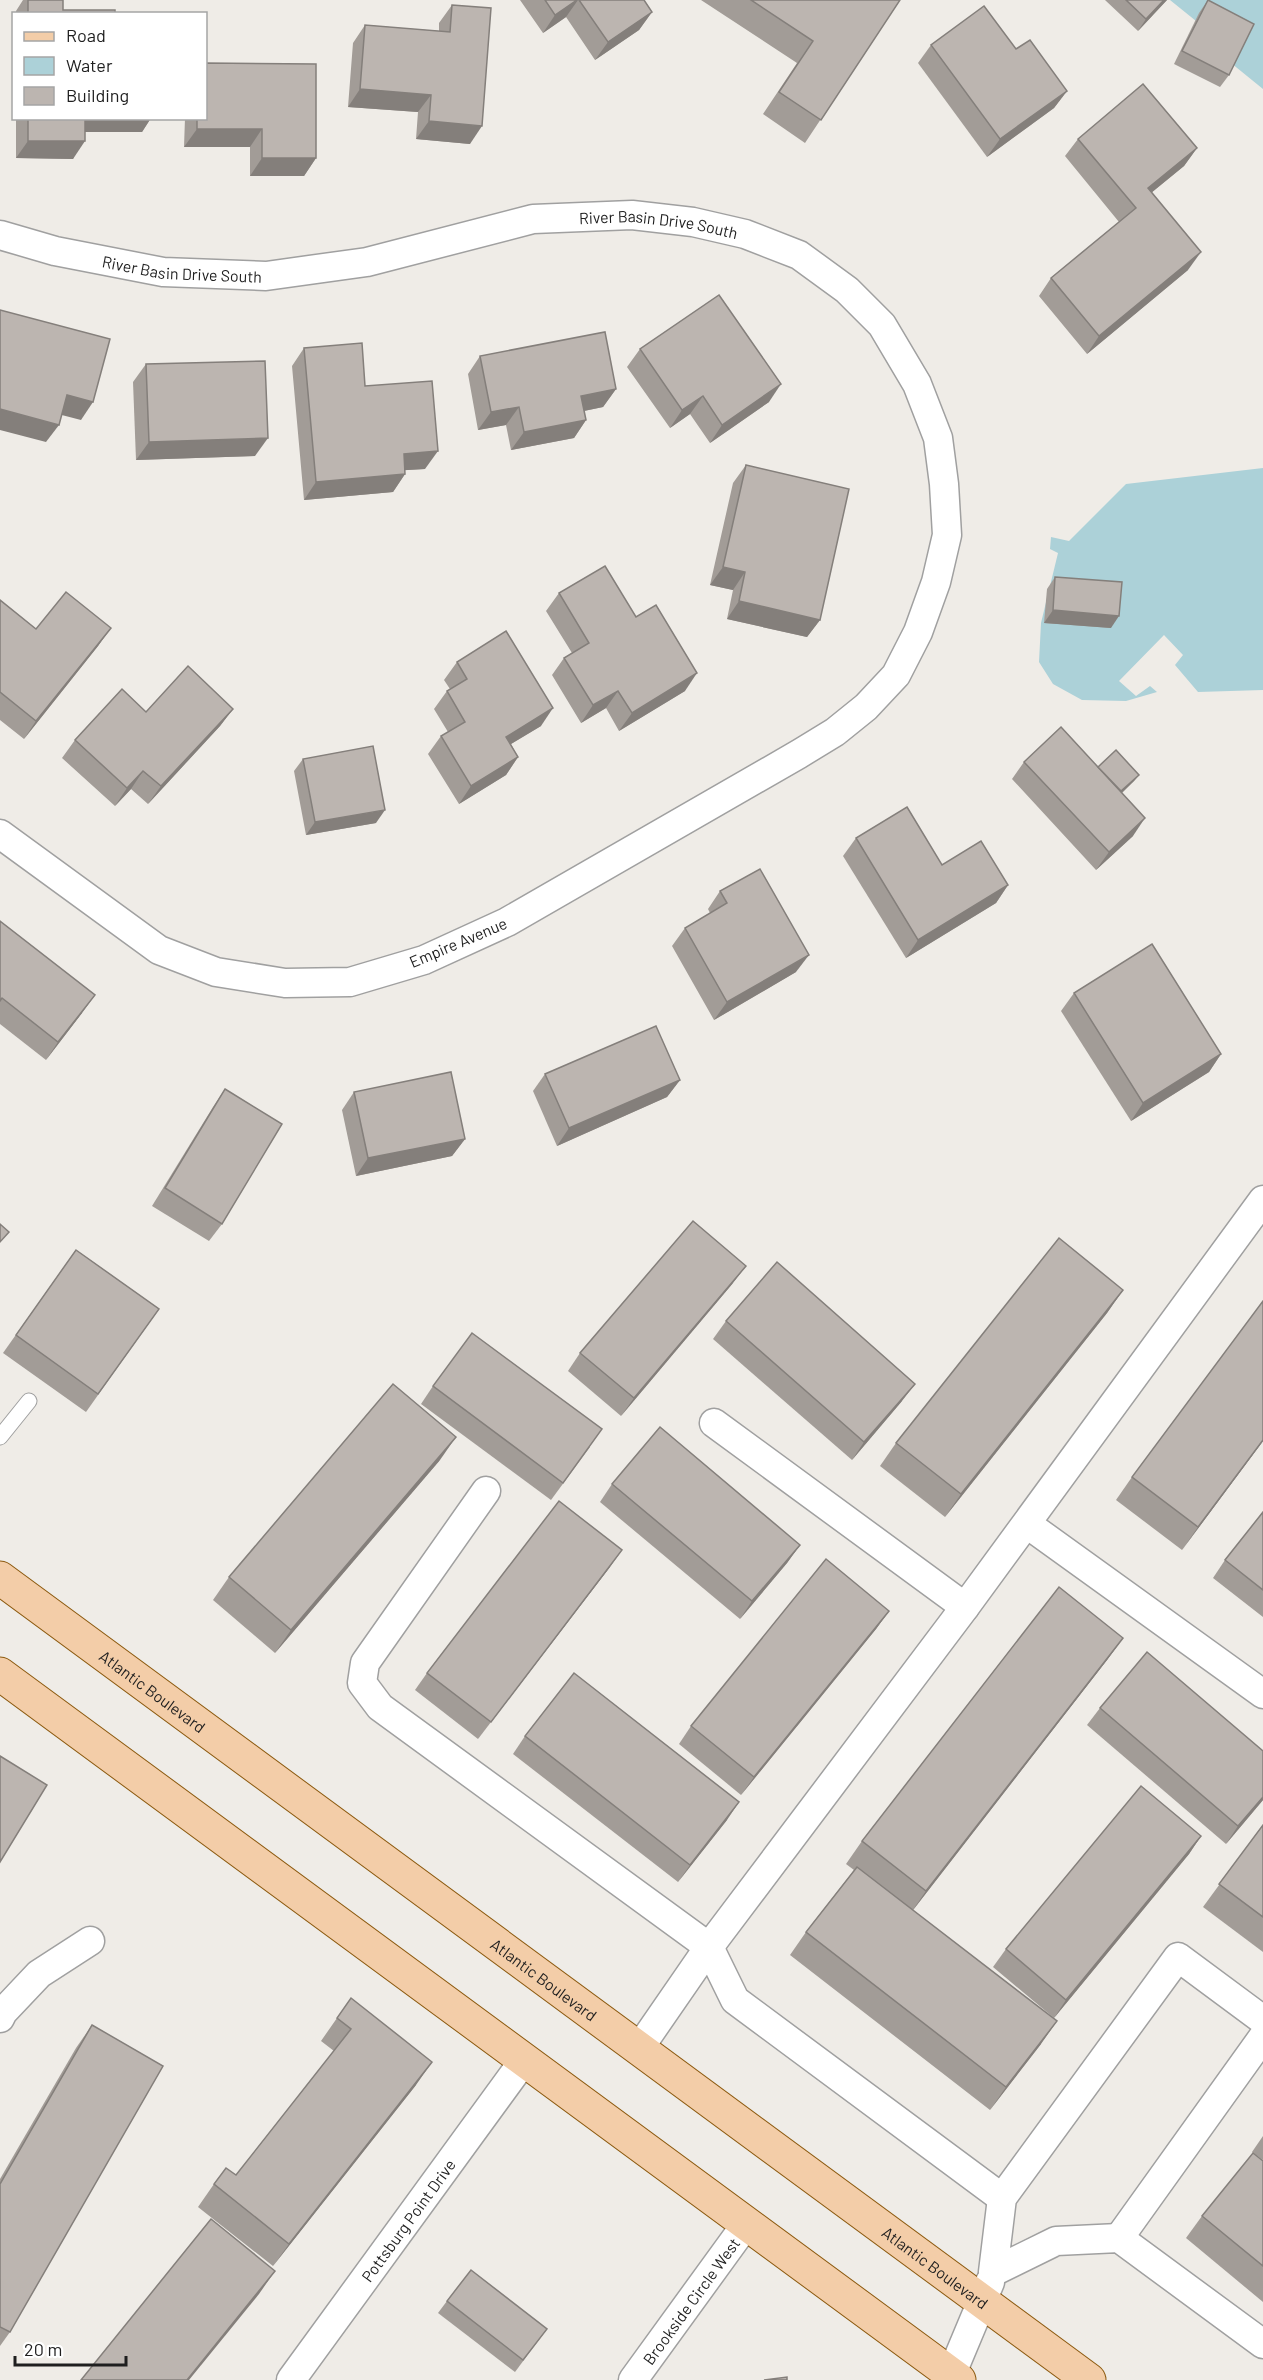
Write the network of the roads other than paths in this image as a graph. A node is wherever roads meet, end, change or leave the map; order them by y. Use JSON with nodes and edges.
{"nodes":[{"id":1,"x":0,"y":235,"type":"edge"},
{"id":2,"x":866,"y":707,"type":"joint"},
{"id":3,"x":0,"y":834,"type":"edge"},
{"id":4,"x":1263,"y":1200,"type":"edge"},
{"id":5,"x":29,"y":1401,"type":"dead end"},
{"id":6,"x":714,"y":1423,"type":"dead end"},
{"id":7,"x":0,"y":1437,"type":"edge"},
{"id":8,"x":486,"y":1491,"type":"dead end"},
{"id":9,"x":1027,"y":1524,"type":"junction"},
{"id":10,"x":0,"y":1578,"type":"edge"},
{"id":11,"x":965,"y":1607,"type":"junction"},
{"id":12,"x":0,"y":1674,"type":"edge"},
{"id":13,"x":1263,"y":1694,"type":"edge"},
{"id":14,"x":90,"y":1941,"type":"dead end"},
{"id":15,"x":709,"y":1947,"type":"junction"},
{"id":16,"x":0,"y":2018,"type":"edge"},
{"id":17,"x":1263,"y":2020,"type":"edge"},
{"id":18,"x":1263,"y":2037,"type":"edge"},
{"id":19,"x":640,"y":2047,"type":"junction"},
{"id":20,"x":525,"y":2059,"type":"junction"},
{"id":21,"x":1002,"y":2198,"type":"junction"},
{"id":22,"x":747,"y":2223,"type":"junction"},
{"id":23,"x":1119,"y":2238,"type":"junction"},
{"id":24,"x":988,"y":2287,"type":"junction"},
{"id":25,"x":1263,"y":2344,"type":"edge"},
{"id":26,"x":954,"y":2378,"type":"edge"},
{"id":27,"x":291,"y":2380,"type":"edge"},
{"id":28,"x":633,"y":2380,"type":"edge"},
{"id":29,"x":1089,"y":2380,"type":"edge"}],
"edges":[{"from":1,"to":2,"type":"street","name":"River Basin Drive South"},
{"from":2,"to":3,"type":"street","name":"Empire Avenue"},
{"from":4,"to":9,"type":"street"},
{"from":5,"to":7,"type":"lane"},
{"from":6,"to":11,"type":"street"},
{"from":8,"to":15,"type":"street"},
{"from":9,"to":11,"type":"street"},
{"from":9,"to":13,"type":"street"},
{"from":10,"to":19,"type":"main road","name":"Atlantic Boulevard"},
{"from":11,"to":15,"type":"street"},
{"from":12,"to":20,"type":"main road"},
{"from":14,"to":16,"type":"street"},
{"from":15,"to":19,"type":"street"},
{"from":15,"to":21,"type":"street"},
{"from":17,"to":21,"type":"street"},
{"from":18,"to":23,"type":"street"},
{"from":19,"to":24,"type":"main road","name":"Atlantic Boulevard"},
{"from":20,"to":22,"type":"main road"},
{"from":20,"to":27,"type":"street","name":"Pottsburg Point Drive"},
{"from":21,"to":24,"type":"street"},
{"from":22,"to":26,"type":"main road"},
{"from":22,"to":28,"type":"street","name":"Brookside Circle West"},
{"from":23,"to":24,"type":"street"},
{"from":23,"to":25,"type":"street"},
{"from":24,"to":26,"type":"street"},
{"from":24,"to":29,"type":"main road","name":"Atlantic Boulevard"}]}
